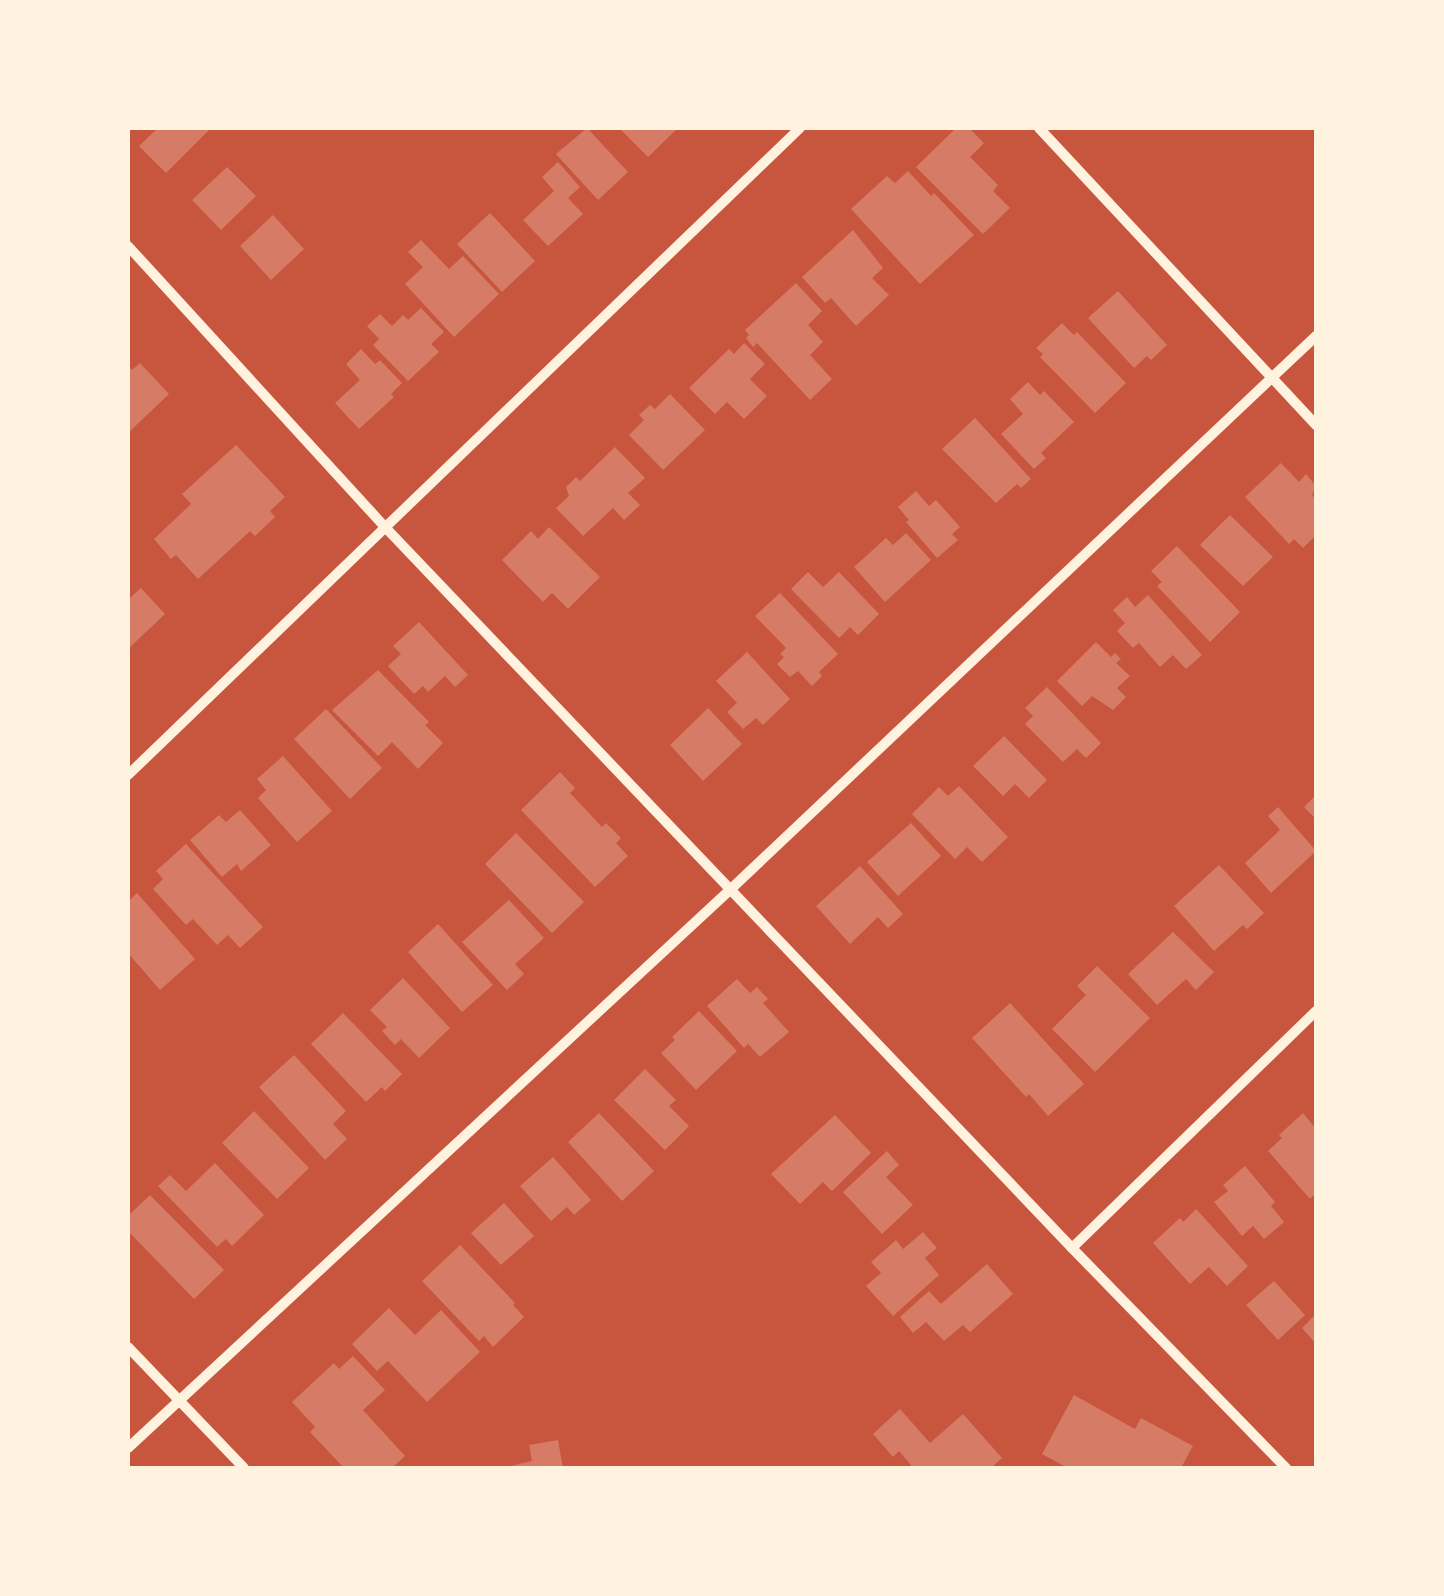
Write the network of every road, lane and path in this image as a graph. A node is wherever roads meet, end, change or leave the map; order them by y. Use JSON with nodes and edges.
{"nodes":[{"id":1,"x":800,"y":128,"type":"edge"},
{"id":2,"x":1039,"y":128,"type":"edge"},
{"id":3,"x":128,"y":246,"type":"edge"},
{"id":4,"x":1316,"y":336,"type":"edge"},
{"id":5,"x":1273,"y":378,"type":"junction"},
{"id":6,"x":1316,"y":425,"type":"edge"},
{"id":7,"x":384,"y":526,"type":"junction"},
{"id":8,"x":128,"y":775,"type":"edge"},
{"id":9,"x":732,"y":888,"type":"junction"},
{"id":10,"x":1316,"y":1011,"type":"edge"},
{"id":11,"x":1072,"y":1248,"type":"junction"},
{"id":12,"x":128,"y":1346,"type":"edge"},
{"id":13,"x":178,"y":1400,"type":"junction"},
{"id":14,"x":128,"y":1448,"type":"edge"},
{"id":15,"x":244,"y":1468,"type":"edge"},
{"id":16,"x":1286,"y":1468,"type":"edge"}],
"edges":[{"from":1,"to":7,"type":"street"},
{"from":2,"to":5,"type":"street"},
{"from":3,"to":7,"type":"street"},
{"from":4,"to":5,"type":"street"},
{"from":5,"to":6,"type":"street"},
{"from":5,"to":9,"type":"street"},
{"from":7,"to":8,"type":"street"},
{"from":7,"to":9,"type":"street"},
{"from":9,"to":11,"type":"street"},
{"from":9,"to":13,"type":"street"},
{"from":10,"to":11,"type":"street"},
{"from":11,"to":16,"type":"street"},
{"from":12,"to":13,"type":"street"},
{"from":13,"to":14,"type":"street"},
{"from":13,"to":15,"type":"street"}]}
